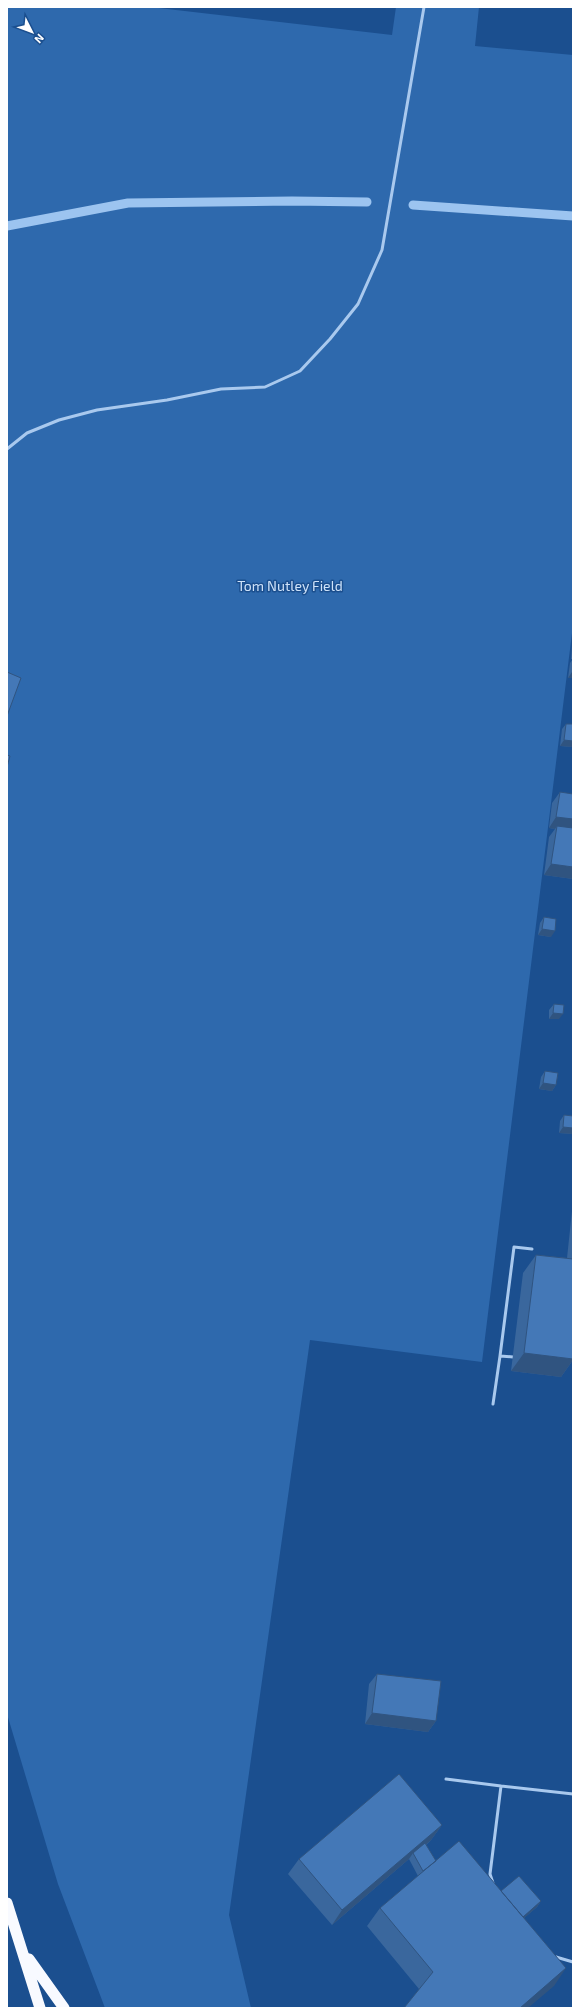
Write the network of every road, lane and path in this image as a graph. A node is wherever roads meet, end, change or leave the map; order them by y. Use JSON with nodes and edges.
{"nodes":[{"id":1,"x":424,"y":7,"type":"edge"},
{"id":2,"x":7,"y":449,"type":"edge"},
{"id":3,"x":532,"y":1249,"type":"dead end"},
{"id":4,"x":500,"y":1356,"type":"junction"},
{"id":5,"x":513,"y":1357,"type":"dead end"},
{"id":6,"x":493,"y":1404,"type":"dead end"},
{"id":7,"x":446,"y":1779,"type":"dead end"},
{"id":8,"x":500,"y":1786,"type":"junction"},
{"id":9,"x":573,"y":1794,"type":"edge"},
{"id":10,"x":495,"y":1889,"type":"edge"},
{"id":11,"x":7,"y":1903,"type":"edge"},
{"id":12,"x":23,"y":1951,"type":"junction"},
{"id":13,"x":552,"y":1953,"type":"edge"},
{"id":14,"x":573,"y":1962,"type":"edge"},
{"id":15,"x":40,"y":2008,"type":"edge"},
{"id":16,"x":64,"y":2008,"type":"edge"}],
"edges":[{"from":1,"to":2,"type":"lane"},
{"from":3,"to":4,"type":"lane"},
{"from":4,"to":5,"type":"lane"},
{"from":4,"to":6,"type":"lane"},
{"from":7,"to":8,"type":"lane"},
{"from":8,"to":9,"type":"lane"},
{"from":8,"to":10,"type":"lane"},
{"from":11,"to":12,"type":"highway"},
{"from":12,"to":15,"type":"highway"},
{"from":12,"to":16,"type":"highway"},
{"from":13,"to":14,"type":"lane"}]}
